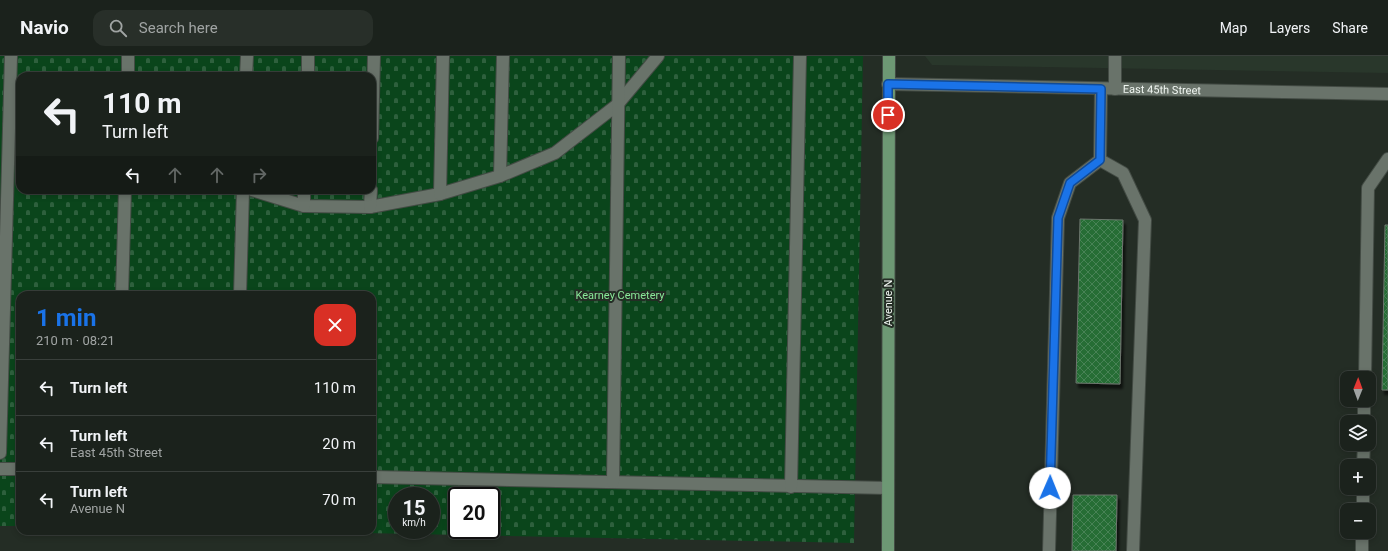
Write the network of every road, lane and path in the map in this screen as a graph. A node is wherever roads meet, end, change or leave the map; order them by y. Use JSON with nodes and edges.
{"nodes":[{"id":1,"x":11,"y":56,"type":"edge"},
{"id":2,"x":128,"y":56,"type":"edge"},
{"id":3,"x":247,"y":56,"type":"edge"},
{"id":4,"x":308,"y":56,"type":"edge"},
{"id":5,"x":374,"y":56,"type":"edge"},
{"id":6,"x":443,"y":56,"type":"edge"},
{"id":7,"x":503,"y":56,"type":"edge"},
{"id":8,"x":619,"y":56,"type":"edge"},
{"id":9,"x":658,"y":56,"type":"edge"},
{"id":10,"x":800,"y":56,"type":"edge"},
{"id":11,"x":889,"y":56,"type":"edge"},
{"id":12,"x":1116,"y":56,"type":"edge"},
{"id":13,"x":128,"y":72,"type":"edge"},
{"id":14,"x":246,"y":72,"type":"edge"},
{"id":15,"x":308,"y":72,"type":"edge"},
{"id":16,"x":374,"y":72,"type":"edge"},
{"id":17,"x":888,"y":84,"type":"junction"},
{"id":18,"x":1101,"y":89,"type":"junction"},
{"id":19,"x":1115,"y":89,"type":"junction"},
{"id":20,"x":1388,"y":94,"type":"edge"},
{"id":21,"x":617,"y":105,"type":"junction"},
{"id":22,"x":16,"y":152,"type":"edge"},
{"id":23,"x":4,"y":156,"type":"edge"},
{"id":24,"x":1388,"y":159,"type":"edge"},
{"id":25,"x":1100,"y":160,"type":"junction"},
{"id":26,"x":500,"y":176,"type":"junction"},
{"id":27,"x":125,"y":194,"type":"edge"},
{"id":28,"x":243,"y":194,"type":"edge"},
{"id":29,"x":265,"y":194,"type":"edge"},
{"id":30,"x":304,"y":194,"type":"edge"},
{"id":31,"x":371,"y":194,"type":"edge"},
{"id":32,"x":440,"y":194,"type":"junction"},
{"id":33,"x":304,"y":206,"type":"junction"},
{"id":34,"x":370,"y":207,"type":"junction"},
{"id":35,"x":122,"y":291,"type":"edge"},
{"id":36,"x":240,"y":291,"type":"edge"},
{"id":37,"x":1365,"y":371,"type":"edge"},
{"id":38,"x":0,"y":453,"type":"edge"},
{"id":39,"x":0,"y":469,"type":"edge"},
{"id":40,"x":16,"y":469,"type":"edge"},
{"id":41,"x":376,"y":477,"type":"edge"},
{"id":42,"x":614,"y":482,"type":"junction"},
{"id":43,"x":791,"y":487,"type":"junction"},
{"id":44,"x":888,"y":488,"type":"junction"},
{"id":45,"x":1362,"y":539,"type":"edge"},
{"id":46,"x":888,"y":551,"type":"edge"},
{"id":47,"x":1049,"y":551,"type":"edge"},
{"id":48,"x":1133,"y":551,"type":"edge"},
{"id":49,"x":1362,"y":551,"type":"edge"}],
"edges":[{"from":1,"to":23,"type":"street"},
{"from":2,"to":13,"type":"street"},
{"from":3,"to":14,"type":"street"},
{"from":4,"to":15,"type":"street"},
{"from":5,"to":16,"type":"street"},
{"from":6,"to":32,"type":"street"},
{"from":7,"to":26,"type":"street"},
{"from":8,"to":21,"type":"street"},
{"from":9,"to":21,"type":"street"},
{"from":10,"to":43,"type":"street"},
{"from":11,"to":17,"type":"main road","name":"Avenue N"},
{"from":12,"to":19,"type":"street"},
{"from":17,"to":18,"type":"street","name":"East 45th Street"},
{"from":17,"to":44,"type":"main road","name":"Avenue N"},
{"from":18,"to":19,"type":"street","name":"East 45th Street"},
{"from":18,"to":25,"type":"street"},
{"from":19,"to":20,"type":"street","name":"East 45th Street"},
{"from":21,"to":26,"type":"street"},
{"from":21,"to":42,"type":"street"},
{"from":22,"to":23,"type":"street"},
{"from":23,"to":38,"type":"street"},
{"from":24,"to":37,"type":"street"},
{"from":25,"to":47,"type":"street"},
{"from":25,"to":48,"type":"street"},
{"from":26,"to":32,"type":"street"},
{"from":27,"to":35,"type":"street"},
{"from":28,"to":36,"type":"street"},
{"from":29,"to":33,"type":"street"},
{"from":30,"to":33,"type":"street"},
{"from":31,"to":34,"type":"street"},
{"from":32,"to":34,"type":"street"},
{"from":33,"to":34,"type":"street"},
{"from":39,"to":40,"type":"street"},
{"from":41,"to":42,"type":"street"},
{"from":42,"to":43,"type":"street"},
{"from":43,"to":44,"type":"street"},
{"from":44,"to":46,"type":"main road","name":"Avenue N"},
{"from":45,"to":49,"type":"street"}]}
